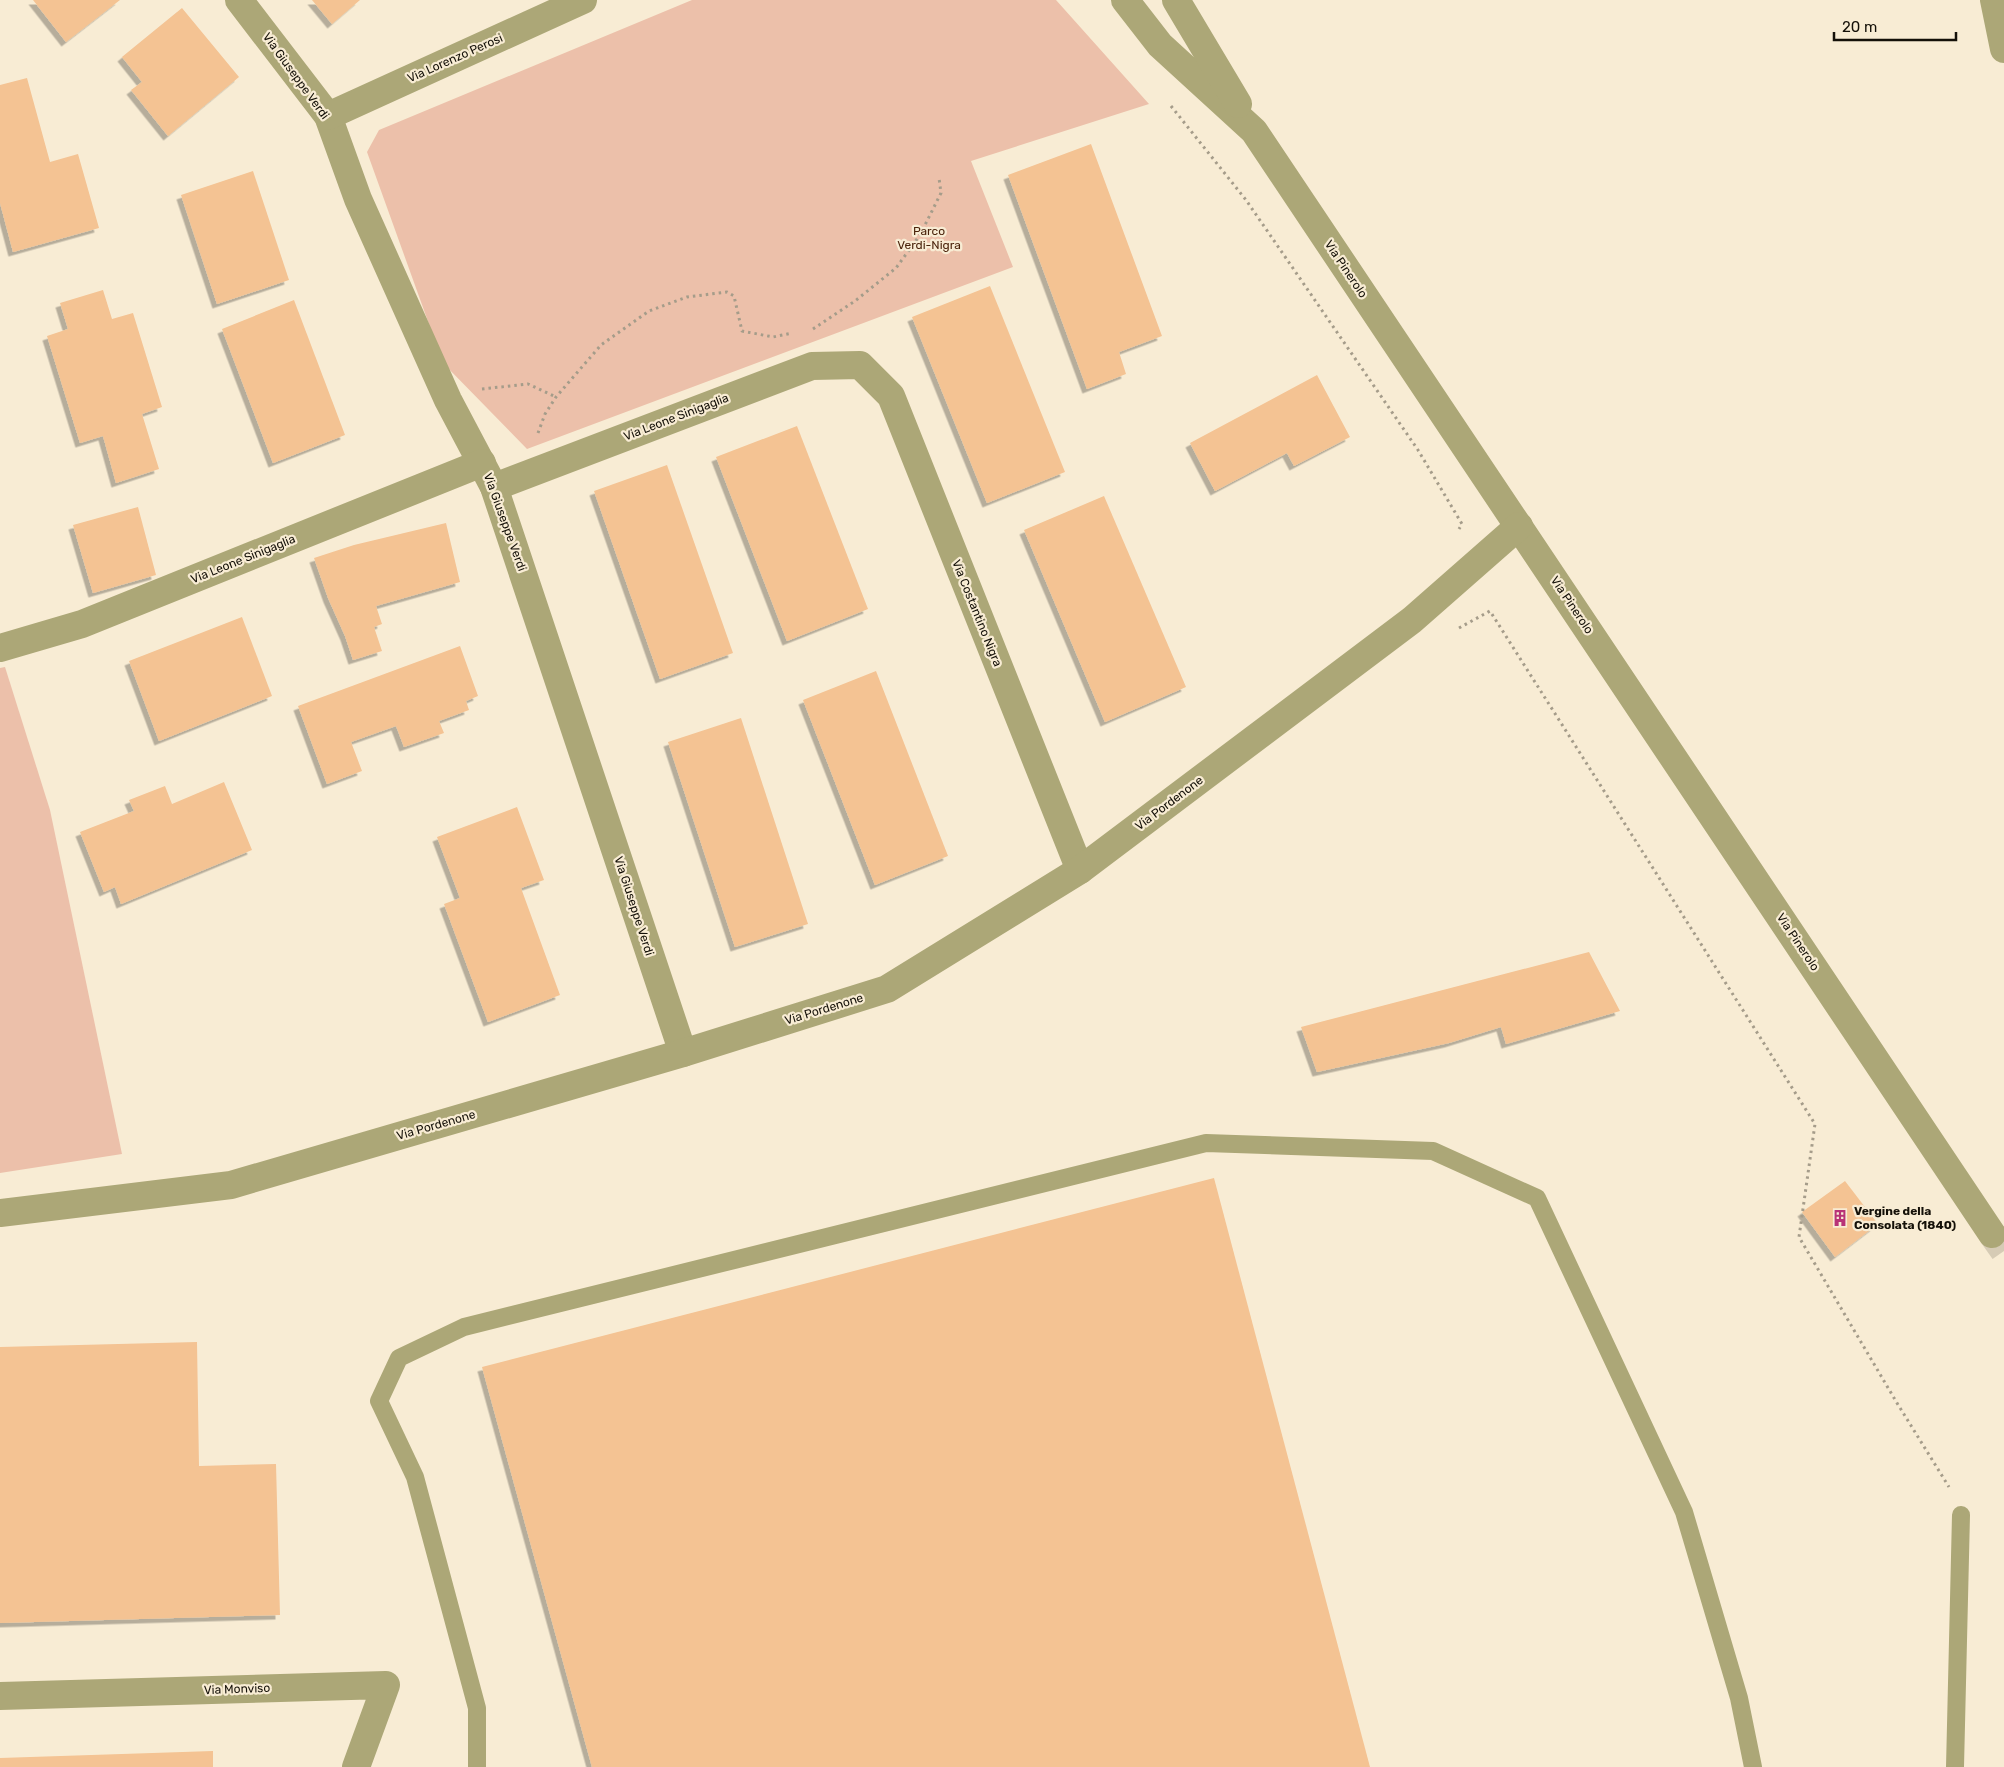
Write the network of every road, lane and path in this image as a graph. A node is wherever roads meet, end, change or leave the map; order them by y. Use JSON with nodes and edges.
{"nodes":[{"id":1,"x":239,"y":0,"type":"edge"},
{"id":2,"x":583,"y":0,"type":"edge"},
{"id":3,"x":1125,"y":0,"type":"edge"},
{"id":4,"x":1176,"y":0,"type":"edge"},
{"id":5,"x":1994,"y":0,"type":"edge"},
{"id":6,"x":2004,"y":49,"type":"edge"},
{"id":7,"x":1166,"y":100,"type":"dead end"},
{"id":8,"x":328,"y":116,"type":"junction"},
{"id":9,"x":1254,"y":131,"type":"junction"},
{"id":10,"x":939,"y":178,"type":"dead end"},
{"id":11,"x":806,"y":330,"type":"dead end"},
{"id":12,"x":798,"y":332,"type":"dead end"},
{"id":13,"x":860,"y":365,"type":"joint"},
{"id":14,"x":556,"y":397,"type":"junction"},
{"id":15,"x":448,"y":400,"type":"junction"},
{"id":16,"x":482,"y":462,"type":"junction"},
{"id":17,"x":537,"y":470,"type":"junction"},
{"id":18,"x":494,"y":486,"type":"junction"},
{"id":19,"x":1519,"y":526,"type":"junction"},
{"id":20,"x":1457,"y":531,"type":"dead end"},
{"id":21,"x":1456,"y":630,"type":"dead end"},
{"id":22,"x":0,"y":648,"type":"edge"},
{"id":23,"x":1080,"y":870,"type":"junction"},
{"id":24,"x":683,"y":1053,"type":"junction"},
{"id":25,"x":0,"y":1214,"type":"edge"},
{"id":26,"x":1992,"y":1234,"type":"tunnel mouth"},
{"id":27,"x":1961,"y":1515,"type":"joint"},
{"id":28,"x":0,"y":1696,"type":"edge"},
{"id":29,"x":356,"y":1767,"type":"edge"},
{"id":30,"x":477,"y":1767,"type":"edge"},
{"id":31,"x":1753,"y":1767,"type":"edge"},
{"id":32,"x":1955,"y":1767,"type":"edge"}],
"edges":[{"from":1,"to":8,"type":"street","name":"Via Giuseppe Verdi"},
{"from":2,"to":8,"type":"street","name":"Via Lorenzo Perosi"},
{"from":3,"to":9,"type":"street","name":"Via Pinerolo"},
{"from":4,"to":9,"type":"street"},
{"from":5,"to":6,"type":"street"},
{"from":7,"to":20,"type":"path"},
{"from":8,"to":15,"type":"street","name":"Via Giuseppe Verdi"},
{"from":9,"to":19,"type":"street","name":"Via Pinerolo"},
{"from":10,"to":11,"type":"path"},
{"from":12,"to":14,"type":"path"},
{"from":13,"to":17,"type":"street","name":"Via Leone Sinigaglia"},
{"from":13,"to":23,"type":"street","name":"Via Costantino Nigra"},
{"from":14,"to":15,"type":"path"},
{"from":14,"to":17,"type":"path"},
{"from":15,"to":16,"type":"street","name":"Via Giuseppe Verdi"},
{"from":16,"to":18,"type":"street","name":"Via Giuseppe Verdi"},
{"from":16,"to":22,"type":"street","name":"Via Leone Sinigaglia"},
{"from":17,"to":18,"type":"street","name":"Via Leone Sinigaglia"},
{"from":18,"to":24,"type":"street","name":"Via Giuseppe Verdi"},
{"from":19,"to":23,"type":"street","name":"Via Pordenone"},
{"from":19,"to":26,"type":"street","name":"Via Pinerolo"},
{"from":21,"to":27,"type":"path"},
{"from":23,"to":24,"type":"street","name":"Via Pordenone"},
{"from":24,"to":25,"type":"street","name":"Via Pordenone"},
{"from":27,"to":32,"type":"lane"},
{"from":28,"to":29,"type":"street","name":"Via Monviso"},
{"from":30,"to":31,"type":"lane"}]}
